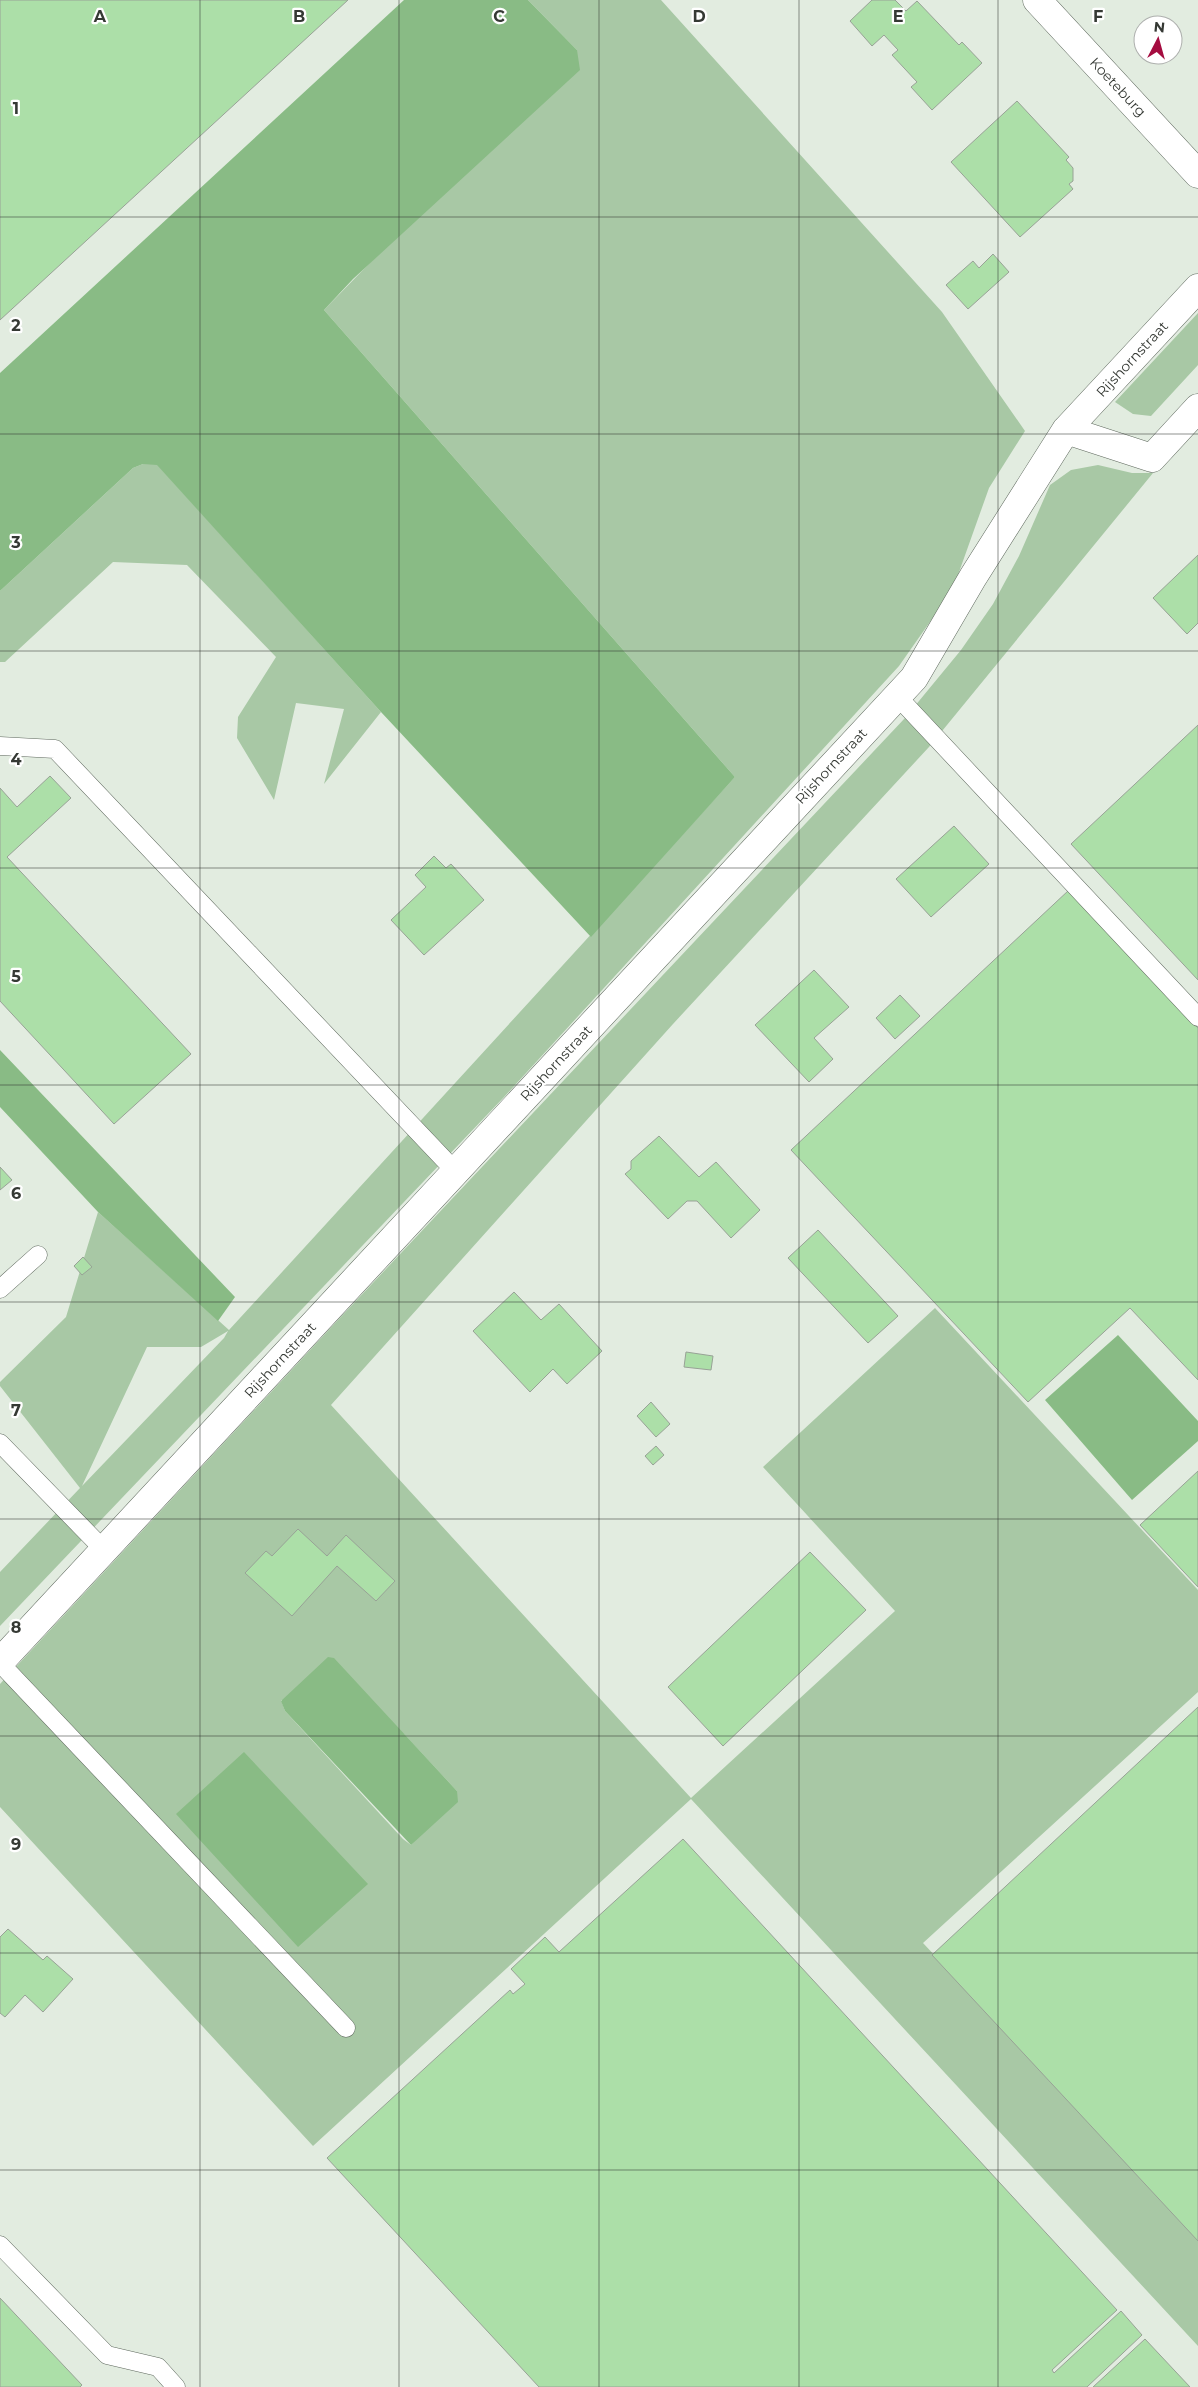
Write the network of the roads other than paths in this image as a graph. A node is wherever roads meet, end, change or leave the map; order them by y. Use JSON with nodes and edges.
{"nodes":[{"id":1,"x":1037,"y":0,"type":"edge"},
{"id":2,"x":1198,"y":174,"type":"edge"},
{"id":3,"x":1198,"y":288,"type":"edge"},
{"id":4,"x":1198,"y":408,"type":"edge"},
{"id":5,"x":1066,"y":430,"type":"junction"},
{"id":6,"x":897,"y":696,"type":"junction"},
{"id":7,"x":0,"y":746,"type":"edge"},
{"id":8,"x":1198,"y":1017,"type":"edge"},
{"id":9,"x":456,"y":1172,"type":"junction"},
{"id":10,"x":38,"y":1255,"type":"dead end"},
{"id":11,"x":0,"y":1289,"type":"edge"},
{"id":12,"x":0,"y":1443,"type":"edge"},
{"id":13,"x":104,"y":1550,"type":"junction"},
{"id":14,"x":0,"y":1662,"type":"edge"},
{"id":15,"x":346,"y":2028,"type":"dead end"},
{"id":16,"x":0,"y":2245,"type":"edge"},
{"id":17,"x":176,"y":2387,"type":"edge"}],
"edges":[{"from":1,"to":2,"type":"street","name":"Koeteburg"},
{"from":3,"to":5,"type":"street","name":"Rijshornstraat"},
{"from":4,"to":5,"type":"street"},
{"from":5,"to":6,"type":"street","name":"Rijshornstraat"},
{"from":6,"to":8,"type":"lane"},
{"from":6,"to":9,"type":"street","name":"Rijshornstraat"},
{"from":7,"to":9,"type":"lane"},
{"from":9,"to":13,"type":"street","name":"Rijshornstraat"},
{"from":10,"to":11,"type":"lane"},
{"from":12,"to":13,"type":"lane"},
{"from":13,"to":14,"type":"street","name":"Rijshornstraat"},
{"from":14,"to":15,"type":"lane"},
{"from":16,"to":17,"type":"lane"}]}
